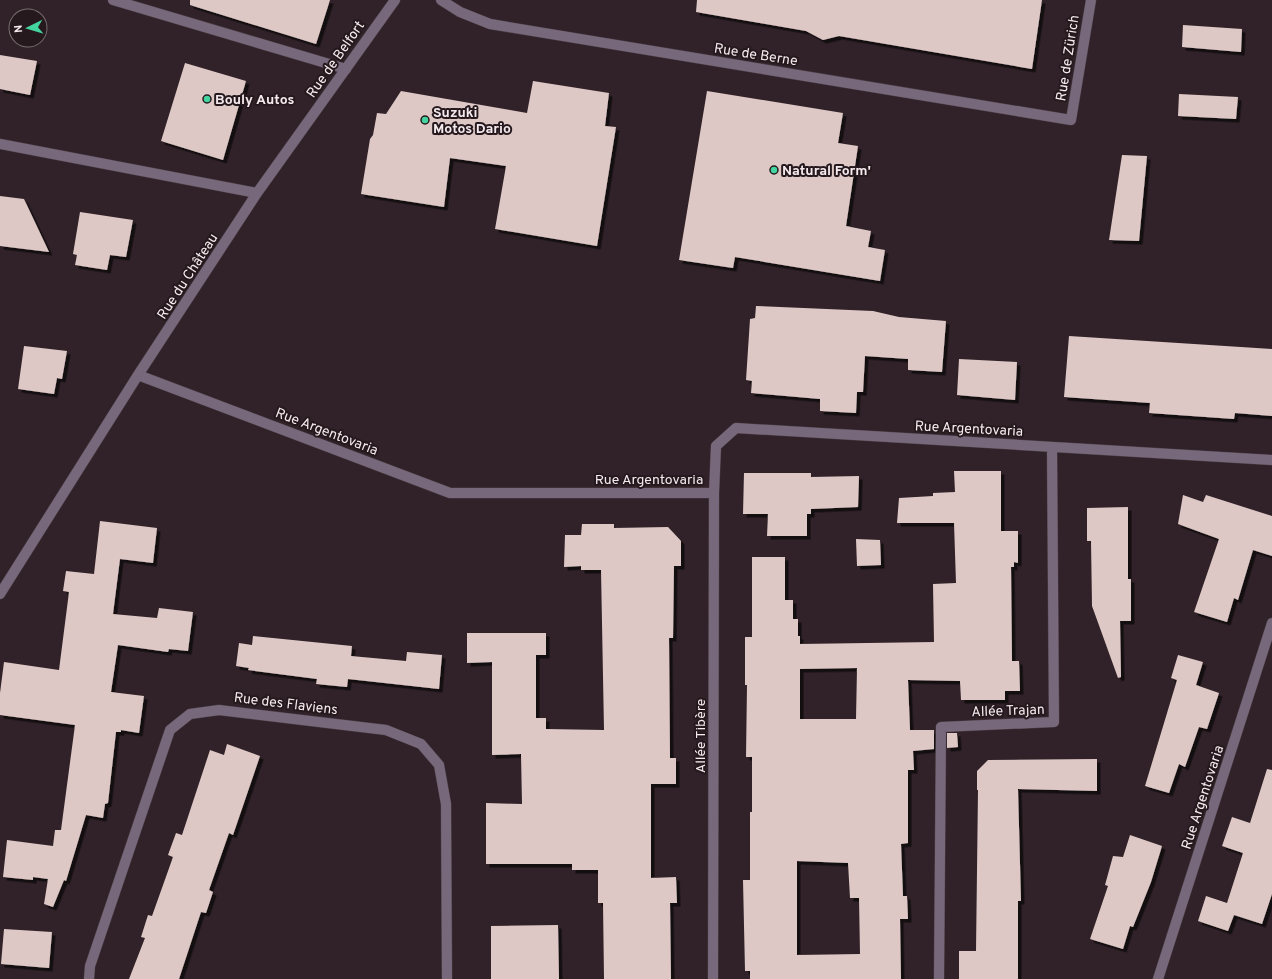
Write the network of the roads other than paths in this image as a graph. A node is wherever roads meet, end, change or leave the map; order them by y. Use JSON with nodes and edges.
{"nodes":[{"id":1,"x":113,"y":0,"type":"edge"},
{"id":2,"x":395,"y":0,"type":"edge"},
{"id":3,"x":441,"y":0,"type":"edge"},
{"id":4,"x":1091,"y":0,"type":"edge"},
{"id":5,"x":346,"y":69,"type":"junction"},
{"id":6,"x":1071,"y":120,"type":"joint"},
{"id":7,"x":0,"y":144,"type":"edge"},
{"id":8,"x":257,"y":193,"type":"junction"},
{"id":9,"x":138,"y":375,"type":"junction"},
{"id":10,"x":1052,"y":447,"type":"junction"},
{"id":11,"x":1272,"y":460,"type":"edge"},
{"id":12,"x":714,"y":493,"type":"junction"},
{"id":13,"x":0,"y":594,"type":"edge"},
{"id":14,"x":1272,"y":623,"type":"edge"},
{"id":15,"x":90,"y":979,"type":"edge"},
{"id":16,"x":447,"y":979,"type":"edge"},
{"id":17,"x":713,"y":979,"type":"edge"},
{"id":18,"x":939,"y":979,"type":"edge"},
{"id":19,"x":1158,"y":979,"type":"edge"}],
"edges":[{"from":1,"to":5,"type":"street"},
{"from":2,"to":5,"type":"street","name":"Rue de Belfort"},
{"from":3,"to":6,"type":"street","name":"Rue de Berne"},
{"from":4,"to":6,"type":"street","name":"Rue de Zürich"},
{"from":5,"to":8,"type":"street","name":"Rue de Belfort"},
{"from":7,"to":8,"type":"street"},
{"from":8,"to":9,"type":"street","name":"Rue du Château"},
{"from":9,"to":12,"type":"street","name":"Rue Argentovaria"},
{"from":9,"to":13,"type":"street","name":"Rue du Château"},
{"from":10,"to":11,"type":"street","name":"Rue Argentovaria"},
{"from":10,"to":12,"type":"street","name":"Rue Argentovaria"},
{"from":10,"to":18,"type":"street","name":"Allée Trajan"},
{"from":12,"to":17,"type":"street","name":"Allée Tibère"},
{"from":14,"to":19,"type":"street","name":"Rue Argentovaria"},
{"from":15,"to":16,"type":"street","name":"Rue des Flaviens"}]}
